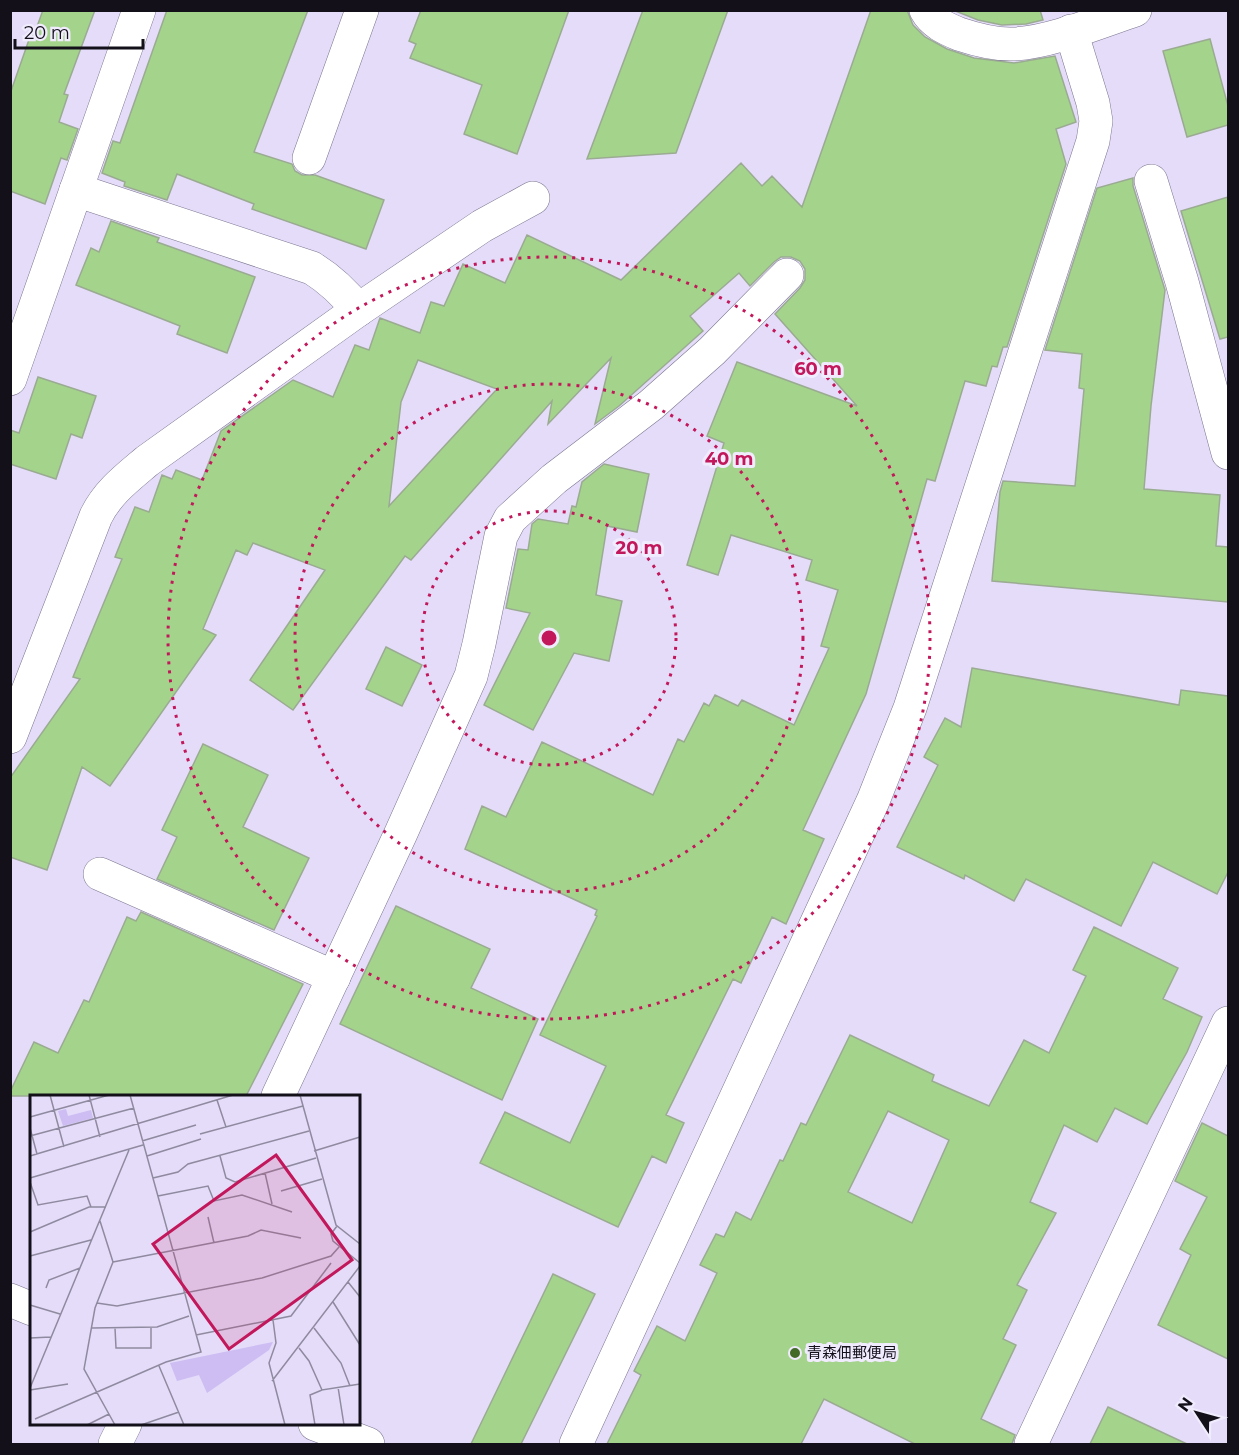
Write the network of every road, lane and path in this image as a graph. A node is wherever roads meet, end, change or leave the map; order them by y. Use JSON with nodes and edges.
{"nodes":[{"id":1,"x":139,"y":10,"type":"edge"},
{"id":2,"x":362,"y":10,"type":"edge"},
{"id":3,"x":926,"y":10,"type":"edge"},
{"id":4,"x":1135,"y":10,"type":"edge"},
{"id":5,"x":1071,"y":31,"type":"junction"},
{"id":6,"x":309,"y":158,"type":"dead end"},
{"id":7,"x":1151,"y":181,"type":"dead end"},
{"id":8,"x":76,"y":190,"type":"junction"},
{"id":9,"x":533,"y":198,"type":"dead end"},
{"id":10,"x":787,"y":275,"type":"dead end"},
{"id":11,"x":358,"y":310,"type":"junction"},
{"id":12,"x":10,"y":379,"type":"edge"},
{"id":13,"x":1228,"y":453,"type":"edge"},
{"id":14,"x":10,"y":737,"type":"edge"},
{"id":15,"x":100,"y":874,"type":"dead end"},
{"id":16,"x":334,"y":977,"type":"junction"},
{"id":17,"x":1228,"y":1023,"type":"edge"},
{"id":18,"x":278,"y":1095,"type":"edge"},
{"id":19,"x":10,"y":1300,"type":"edge"},
{"id":20,"x":30,"y":1308,"type":"edge"},
{"id":21,"x":124,"y":1425,"type":"edge"},
{"id":22,"x":318,"y":1425,"type":"edge"},
{"id":23,"x":115,"y":1444,"type":"edge"},
{"id":24,"x":368,"y":1444,"type":"edge"},
{"id":25,"x":576,"y":1444,"type":"edge"},
{"id":26,"x":1030,"y":1444,"type":"edge"}],
"edges":[{"from":1,"to":8,"type":"street"},
{"from":2,"to":6,"type":"street"},
{"from":3,"to":5,"type":"street"},
{"from":4,"to":5,"type":"street"},
{"from":5,"to":25,"type":"street"},
{"from":7,"to":13,"type":"street"},
{"from":8,"to":11,"type":"street"},
{"from":8,"to":12,"type":"street"},
{"from":9,"to":11,"type":"street"},
{"from":10,"to":16,"type":"street"},
{"from":11,"to":14,"type":"street"},
{"from":15,"to":16,"type":"street"},
{"from":16,"to":18,"type":"street"},
{"from":17,"to":26,"type":"street"},
{"from":19,"to":20,"type":"street"},
{"from":21,"to":23,"type":"street"},
{"from":22,"to":24,"type":"street"}]}
